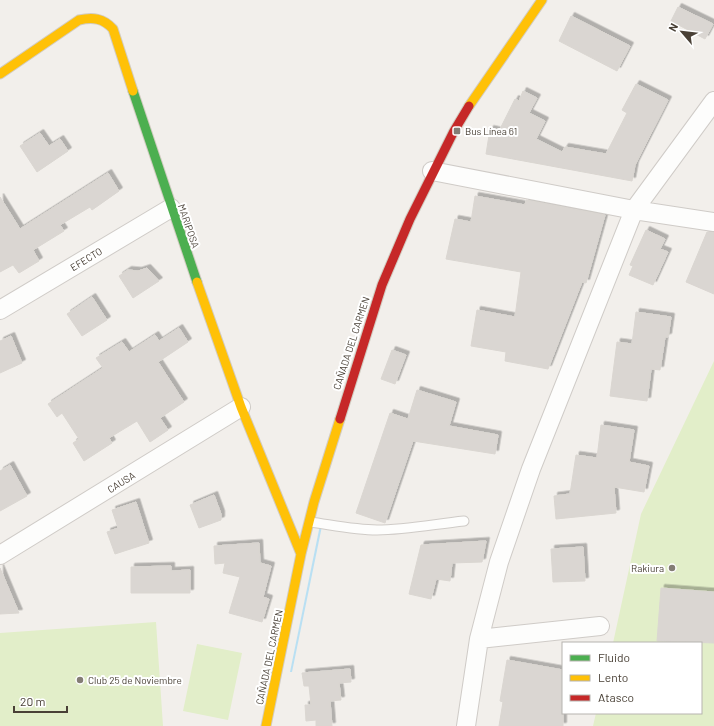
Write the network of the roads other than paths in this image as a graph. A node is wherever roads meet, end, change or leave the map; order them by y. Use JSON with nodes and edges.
{"nodes":[{"id":1,"x":542,"y":0,"type":"edge"},
{"id":2,"x":0,"y":74,"type":"edge"},
{"id":3,"x":714,"y":101,"type":"edge"},
{"id":4,"x":432,"y":171,"type":"junction"},
{"id":5,"x":171,"y":208,"type":"junction"},
{"id":6,"x":634,"y":210,"type":"junction"},
{"id":7,"x":714,"y":222,"type":"edge"},
{"id":8,"x":0,"y":310,"type":"edge"},
{"id":9,"x":241,"y":407,"type":"junction"},
{"id":10,"x":464,"y":521,"type":"dead end"},
{"id":11,"x":310,"y":522,"type":"junction"},
{"id":12,"x":302,"y":554,"type":"junction"},
{"id":13,"x":0,"y":555,"type":"edge"},
{"id":14,"x":600,"y":626,"type":"dead end"},
{"id":15,"x":479,"y":639,"type":"junction"},
{"id":16,"x":266,"y":726,"type":"edge"},
{"id":17,"x":466,"y":726,"type":"edge"}],
"edges":[{"from":1,"to":4,"type":"street","name":"CAÑADA DEL CARMEN"},
{"from":2,"to":5,"type":"street","name":"MARIPOSA"},
{"from":3,"to":6,"type":"street"},
{"from":4,"to":6,"type":"street"},
{"from":4,"to":11,"type":"street","name":"CAÑADA DEL CARMEN"},
{"from":5,"to":8,"type":"street","name":"EFECTO"},
{"from":5,"to":9,"type":"street","name":"MARIPOSA"},
{"from":6,"to":7,"type":"street"},
{"from":6,"to":15,"type":"street"},
{"from":9,"to":12,"type":"street","name":"MARIPOSA"},
{"from":9,"to":13,"type":"street","name":"CAUSA"},
{"from":10,"to":11,"type":"lane"},
{"from":11,"to":12,"type":"street","name":"CAÑADA DEL CARMEN"},
{"from":12,"to":16,"type":"street","name":"CAÑADA DEL CARMEN"},
{"from":14,"to":15,"type":"street"},
{"from":15,"to":17,"type":"street"}]}
